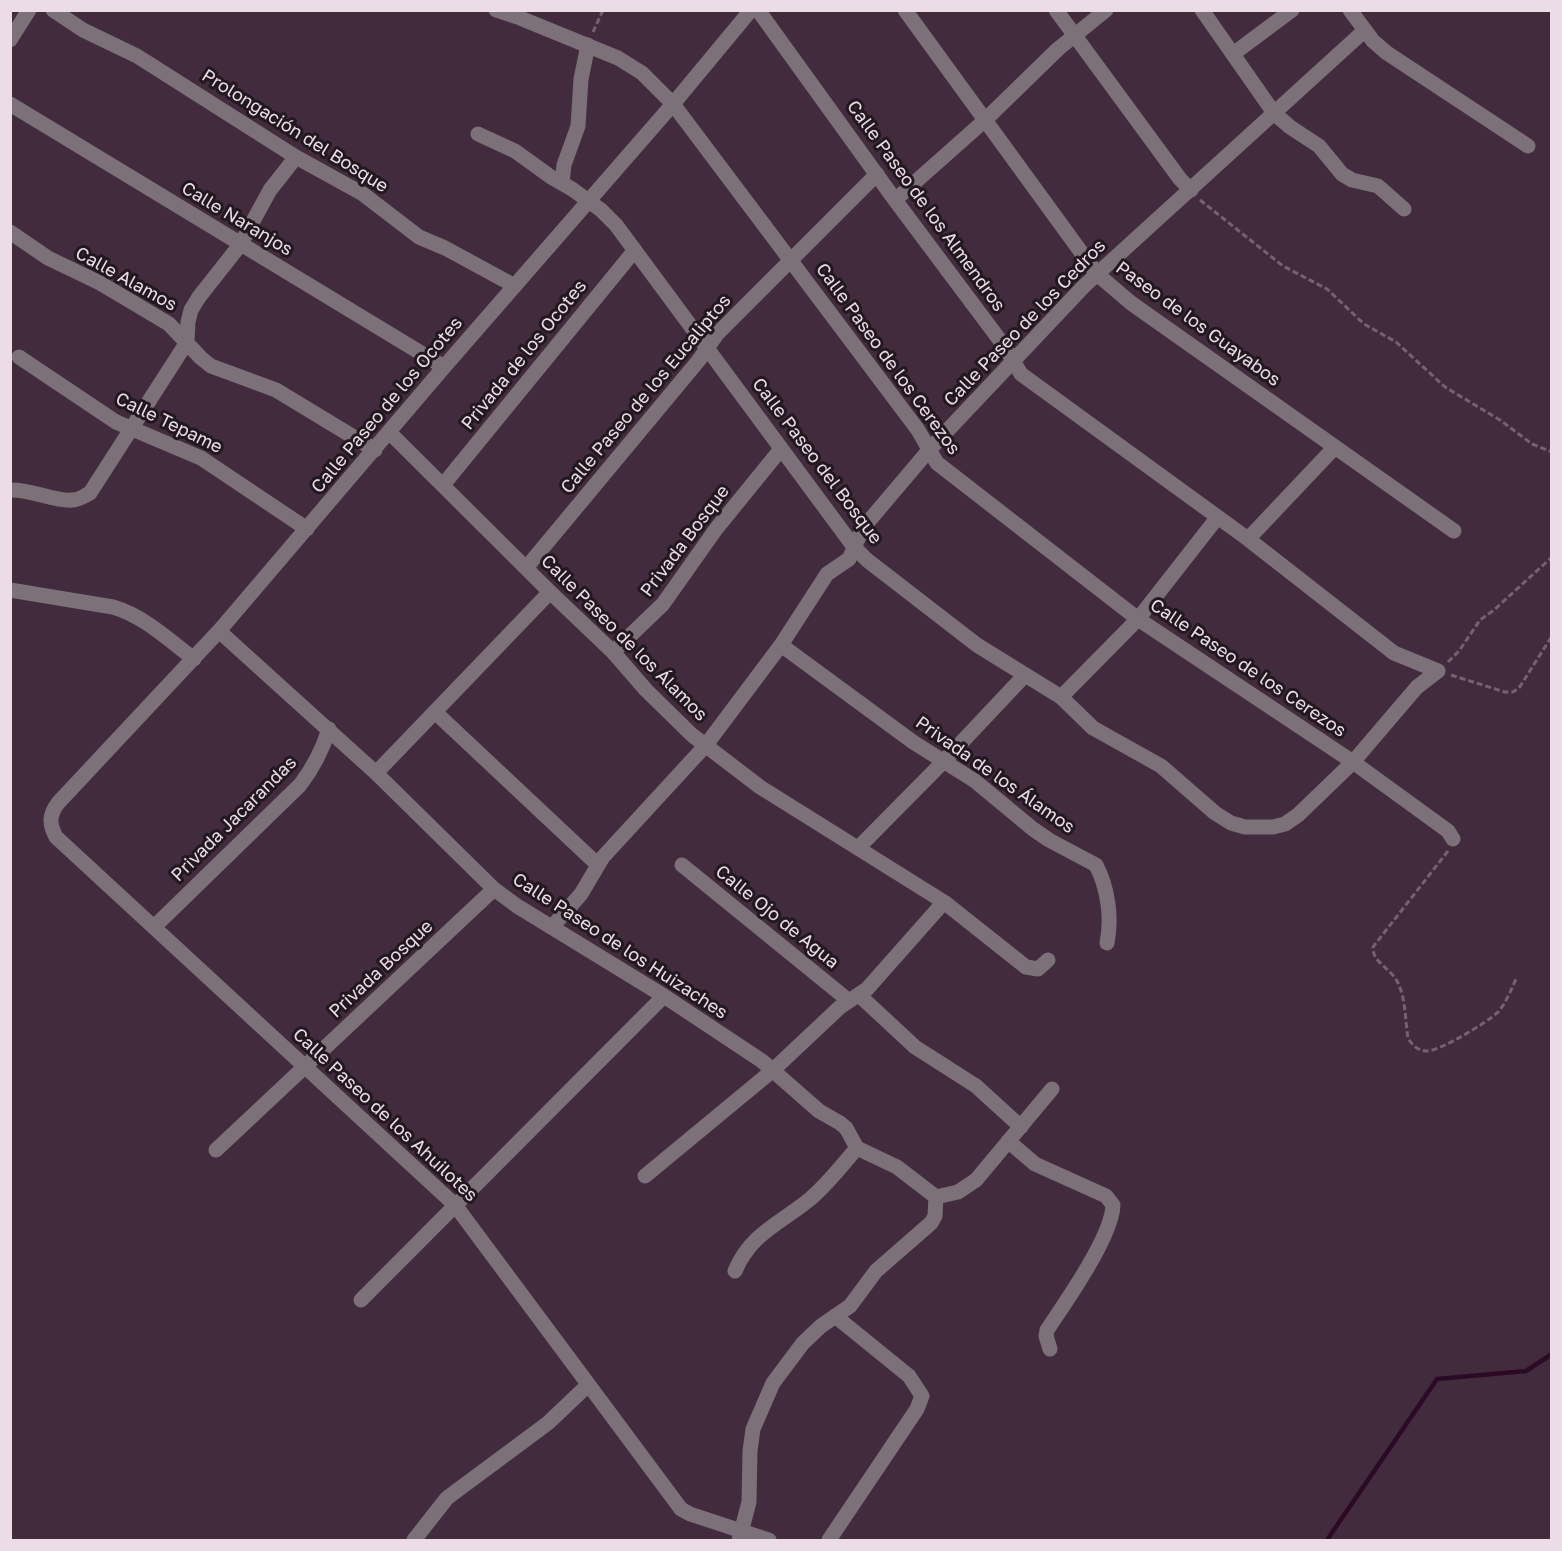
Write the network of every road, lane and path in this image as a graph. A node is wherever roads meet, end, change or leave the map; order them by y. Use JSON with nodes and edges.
{"nodes":[{"id":1,"x":29,"y":10,"type":"edge"},
{"id":2,"x":53,"y":10,"type":"edge"},
{"id":3,"x":496,"y":10,"type":"edge"},
{"id":4,"x":603,"y":10,"type":"edge"},
{"id":5,"x":751,"y":10,"type":"edge"},
{"id":6,"x":758,"y":10,"type":"edge"},
{"id":7,"x":905,"y":10,"type":"edge"},
{"id":8,"x":1056,"y":10,"type":"edge"},
{"id":9,"x":1106,"y":10,"type":"edge"},
{"id":10,"x":1202,"y":10,"type":"edge"},
{"id":11,"x":1292,"y":10,"type":"edge"},
{"id":12,"x":1350,"y":10,"type":"edge"},
{"id":13,"x":1364,"y":31,"type":"junction"},
{"id":14,"x":1074,"y":35,"type":"junction"},
{"id":15,"x":10,"y":40,"type":"edge"},
{"id":16,"x":588,"y":45,"type":"junction"},
{"id":17,"x":1233,"y":54,"type":"junction"},
{"id":18,"x":10,"y":104,"type":"edge"},
{"id":19,"x":673,"y":104,"type":"junction"},
{"id":20,"x":1274,"y":113,"type":"junction"},
{"id":21,"x":984,"y":121,"type":"junction"},
{"id":22,"x":478,"y":134,"type":"dead end"},
{"id":23,"x":1528,"y":146,"type":"dead end"},
{"id":24,"x":296,"y":157,"type":"junction"},
{"id":25,"x":877,"y":174,"type":"junction"},
{"id":26,"x":562,"y":183,"type":"junction"},
{"id":27,"x":1191,"y":190,"type":"junction"},
{"id":28,"x":895,"y":200,"type":"junction"},
{"id":29,"x":589,"y":201,"type":"junction"},
{"id":30,"x":1404,"y":209,"type":"dead end"},
{"id":31,"x":10,"y":232,"type":"edge"},
{"id":32,"x":240,"y":245,"type":"junction"},
{"id":33,"x":635,"y":250,"type":"junction"},
{"id":34,"x":790,"y":259,"type":"junction"},
{"id":35,"x":1097,"y":274,"type":"junction"},
{"id":36,"x":515,"y":286,"type":"junction"},
{"id":37,"x":187,"y":342,"type":"junction"},
{"id":38,"x":708,"y":347,"type":"junction"},
{"id":39,"x":19,"y":357,"type":"dead end"},
{"id":40,"x":1012,"y":360,"type":"junction"},
{"id":41,"x":444,"y":367,"type":"junction"},
{"id":42,"x":130,"y":429,"type":"junction"},
{"id":43,"x":389,"y":432,"type":"junction"},
{"id":44,"x":1335,"y":447,"type":"junction"},
{"id":45,"x":781,"y":449,"type":"junction"},
{"id":46,"x":375,"y":450,"type":"junction"},
{"id":47,"x":929,"y":450,"type":"junction"},
{"id":48,"x":1551,"y":452,"type":"edge"},
{"id":49,"x":443,"y":485,"type":"junction"},
{"id":50,"x":10,"y":490,"type":"edge"},
{"id":51,"x":1217,"y":518,"type":"junction"},
{"id":52,"x":307,"y":529,"type":"junction"},
{"id":53,"x":1454,"y":531,"type":"dead end"},
{"id":54,"x":1248,"y":539,"type":"junction"},
{"id":55,"x":854,"y":547,"type":"junction"},
{"id":56,"x":1551,"y":557,"type":"edge"},
{"id":57,"x":526,"y":568,"type":"junction"},
{"id":58,"x":10,"y":590,"type":"edge"},
{"id":59,"x":550,"y":592,"type":"junction"},
{"id":60,"x":1138,"y":619,"type":"junction"},
{"id":61,"x":219,"y":631,"type":"junction"},
{"id":62,"x":1551,"y":636,"type":"edge"},
{"id":63,"x":781,"y":645,"type":"junction"},
{"id":64,"x":613,"y":652,"type":"junction"},
{"id":65,"x":194,"y":659,"type":"junction"},
{"id":66,"x":1438,"y":671,"type":"junction"},
{"id":67,"x":1025,"y":675,"type":"junction"},
{"id":68,"x":1061,"y":697,"type":"junction"},
{"id":69,"x":435,"y":712,"type":"junction"},
{"id":70,"x":329,"y":729,"type":"junction"},
{"id":71,"x":706,"y":745,"type":"junction"},
{"id":72,"x":944,"y":761,"type":"junction"},
{"id":73,"x":1353,"y":762,"type":"junction"},
{"id":74,"x":376,"y":772,"type":"junction"},
{"id":75,"x":50,"y":820,"type":"joint"},
{"id":76,"x":1453,"y":839,"type":"joint"},
{"id":77,"x":858,"y":848,"type":"junction"},
{"id":78,"x":598,"y":865,"type":"junction"},
{"id":79,"x":682,"y":865,"type":"dead end"},
{"id":80,"x":494,"y":889,"type":"junction"},
{"id":81,"x":944,"y":902,"type":"junction"},
{"id":82,"x":154,"y":927,"type":"junction"},
{"id":83,"x":552,"y":927,"type":"junction"},
{"id":84,"x":1107,"y":943,"type":"dead end"},
{"id":85,"x":1048,"y":960,"type":"dead end"},
{"id":86,"x":1516,"y":979,"type":"dead end"},
{"id":87,"x":664,"y":996,"type":"junction"},
{"id":88,"x":854,"y":998,"type":"junction"},
{"id":89,"x":306,"y":1066,"type":"junction"},
{"id":90,"x":772,"y":1071,"type":"junction"},
{"id":91,"x":1052,"y":1089,"type":"dead end"},
{"id":92,"x":1021,"y":1127,"type":"junction"},
{"id":93,"x":1008,"y":1141,"type":"junction"},
{"id":94,"x":857,"y":1148,"type":"junction"},
{"id":95,"x":216,"y":1150,"type":"dead end"},
{"id":96,"x":645,"y":1176,"type":"dead end"},
{"id":97,"x":936,"y":1197,"type":"junction"},
{"id":98,"x":455,"y":1205,"type":"junction"},
{"id":99,"x":735,"y":1271,"type":"dead end"},
{"id":100,"x":361,"y":1300,"type":"dead end"},
{"id":101,"x":835,"y":1316,"type":"junction"},
{"id":102,"x":1050,"y":1349,"type":"dead end"},
{"id":103,"x":588,"y":1385,"type":"junction"},
{"id":104,"x":740,"y":1536,"type":"edge"},
{"id":105,"x":414,"y":1540,"type":"edge"},
{"id":106,"x":769,"y":1540,"type":"edge"},
{"id":107,"x":828,"y":1540,"type":"edge"}],
"edges":[{"from":1,"to":15,"type":"street"},
{"from":2,"to":24,"type":"street","name":"Prolongación del Bosque"},
{"from":3,"to":16,"type":"street","name":"Calle Paseo de los Cerezos"},
{"from":4,"to":16,"type":"path"},
{"from":5,"to":19,"type":"street","name":"Calle Paseo de los Ocotes"},
{"from":6,"to":25,"type":"street","name":"Calle Paseo de los Almendros"},
{"from":7,"to":21,"type":"street","name":"Paseo de los Guayabos"},
{"from":8,"to":14,"type":"street"},
{"from":9,"to":14,"type":"street"},
{"from":10,"to":17,"type":"street"},
{"from":11,"to":17,"type":"street"},
{"from":12,"to":13,"type":"street"},
{"from":13,"to":20,"type":"street","name":"Calle Paseo de los Cedros"},
{"from":13,"to":23,"type":"street"},
{"from":14,"to":21,"type":"street"},
{"from":14,"to":27,"type":"street"},
{"from":16,"to":19,"type":"street","name":"Calle Paseo de los Cerezos"},
{"from":16,"to":26,"type":"street"},
{"from":17,"to":20,"type":"street"},
{"from":18,"to":32,"type":"street","name":"Calle Naranjos"},
{"from":19,"to":29,"type":"street","name":"Calle Paseo de los Ocotes"},
{"from":19,"to":34,"type":"street","name":"Calle Paseo de los Cerezos"},
{"from":20,"to":27,"type":"street","name":"Calle Paseo de los Cedros"},
{"from":20,"to":30,"type":"street"},
{"from":21,"to":28,"type":"street"},
{"from":21,"to":35,"type":"street","name":"Paseo de los Guayabos"},
{"from":22,"to":26,"type":"street","name":"Calle Paseo del Bosque"},
{"from":24,"to":32,"type":"street"},
{"from":24,"to":36,"type":"street","name":"Prolongación del Bosque"},
{"from":25,"to":28,"type":"street","name":"Calle Paseo de los Almendros"},
{"from":25,"to":34,"type":"street","name":"Calle Paseo de los Eucaliptos"},
{"from":26,"to":29,"type":"street","name":"Calle Paseo del Bosque"},
{"from":27,"to":35,"type":"street","name":"Calle Paseo de los Cedros"},
{"from":27,"to":48,"type":"path"},
{"from":28,"to":40,"type":"street","name":"Calle Paseo de los Almendros"},
{"from":29,"to":33,"type":"street","name":"Calle Paseo del Bosque"},
{"from":29,"to":36,"type":"street","name":"Calle Paseo de los Ocotes"},
{"from":31,"to":37,"type":"street","name":"Calle Alamos"},
{"from":32,"to":37,"type":"street"},
{"from":32,"to":41,"type":"street","name":"Calle Naranjos"},
{"from":33,"to":38,"type":"street","name":"Calle Paseo del Bosque"},
{"from":33,"to":49,"type":"street","name":"Privada de los Ocotes"},
{"from":34,"to":38,"type":"street","name":"Calle Paseo de los Eucaliptos"},
{"from":34,"to":47,"type":"street","name":"Calle Paseo de los Cerezos"},
{"from":35,"to":40,"type":"street","name":"Calle Paseo de los Cedros"},
{"from":35,"to":44,"type":"street","name":"Paseo de los Guayabos"},
{"from":36,"to":41,"type":"street","name":"Calle Paseo de los Ocotes"},
{"from":37,"to":42,"type":"street"},
{"from":37,"to":46,"type":"street","name":"Calle Alamos"},
{"from":38,"to":45,"type":"street","name":"Calle Paseo del Bosque"},
{"from":38,"to":57,"type":"street","name":"Calle Paseo de los Eucaliptos"},
{"from":39,"to":42,"type":"street","name":"Calle Tepame"},
{"from":40,"to":47,"type":"street","name":"Calle Paseo de los Cedros"},
{"from":40,"to":51,"type":"street","name":"Calle Paseo de los Almendros"},
{"from":41,"to":43,"type":"street","name":"Calle Paseo de los Ocotes"},
{"from":42,"to":50,"type":"street"},
{"from":42,"to":52,"type":"street","name":"Calle Tepame"},
{"from":43,"to":46,"type":"street","name":"Calle Paseo de los Ocotes"},
{"from":43,"to":49,"type":"street","name":"Calle Paseo de los Álamos"},
{"from":44,"to":53,"type":"street","name":"Paseo de los Guayabos"},
{"from":44,"to":54,"type":"street"},
{"from":45,"to":55,"type":"street","name":"Calle Paseo del Bosque"},
{"from":45,"to":64,"type":"street","name":"Privada Bosque"},
{"from":46,"to":52,"type":"street","name":"Calle Paseo de los Ocotes"},
{"from":47,"to":55,"type":"street","name":"Calle Paseo de los Cedros"},
{"from":47,"to":60,"type":"street","name":"Calle Paseo de los Cerezos"},
{"from":49,"to":57,"type":"street","name":"Calle Paseo de los Álamos"},
{"from":51,"to":54,"type":"street","name":"Calle Paseo de los Almendros"},
{"from":51,"to":60,"type":"street"},
{"from":52,"to":61,"type":"street","name":"Calle Paseo de los Ocotes"},
{"from":54,"to":66,"type":"street","name":"Calle Paseo de los Almendros"},
{"from":55,"to":63,"type":"street","name":"Calle Paseo de los Cedros"},
{"from":55,"to":67,"type":"street","name":"Calle Paseo del Bosque"},
{"from":56,"to":66,"type":"path"},
{"from":57,"to":59,"type":"street","name":"Calle Paseo de los Álamos"},
{"from":58,"to":65,"type":"street"},
{"from":59,"to":64,"type":"street","name":"Calle Paseo de los Álamos"},
{"from":59,"to":69,"type":"street"},
{"from":60,"to":68,"type":"street"},
{"from":60,"to":73,"type":"street","name":"Calle Paseo de los Cerezos"},
{"from":61,"to":65,"type":"street","name":"Calle Paseo de los Ocotes"},
{"from":61,"to":70,"type":"street","name":"Calle Paseo de los Huizaches"},
{"from":62,"to":66,"type":"path"},
{"from":63,"to":71,"type":"street","name":"Calle Paseo de los Cedros"},
{"from":63,"to":72,"type":"street","name":"Privada de los Álamos"},
{"from":64,"to":71,"type":"street","name":"Calle Paseo de los Álamos"},
{"from":65,"to":75,"type":"street","name":"Calle Paseo de los Ocotes"},
{"from":66,"to":73,"type":"street","name":"Calle Paseo del Bosque"},
{"from":67,"to":68,"type":"street","name":"Calle Paseo del Bosque"},
{"from":67,"to":72,"type":"street"},
{"from":68,"to":73,"type":"street","name":"Calle Paseo del Bosque"},
{"from":69,"to":74,"type":"street"},
{"from":69,"to":78,"type":"street"},
{"from":70,"to":74,"type":"street","name":"Calle Paseo de los Huizaches"},
{"from":70,"to":82,"type":"street","name":"Privada Jacarandas"},
{"from":71,"to":77,"type":"street","name":"Calle Paseo de los Álamos"},
{"from":71,"to":78,"type":"street","name":"Calle Paseo de los Cedros"},
{"from":72,"to":77,"type":"street"},
{"from":72,"to":84,"type":"street","name":"Privada de los Álamos"},
{"from":73,"to":76,"type":"street","name":"Calle Paseo de los Cerezos"},
{"from":74,"to":80,"type":"street","name":"Calle Paseo de los Huizaches"},
{"from":75,"to":82,"type":"street","name":"Calle Paseo de los Ahuilotes"},
{"from":76,"to":86,"type":"path"},
{"from":77,"to":81,"type":"street","name":"Calle Paseo de los Álamos"},
{"from":78,"to":83,"type":"street","name":"Calle Paseo de los Cedros"},
{"from":79,"to":88,"type":"street","name":"Calle Ojo de Agua"},
{"from":80,"to":83,"type":"street","name":"Calle Paseo de los Huizaches"},
{"from":80,"to":89,"type":"street","name":"Privada Bosque"},
{"from":81,"to":85,"type":"street","name":"Calle Paseo de los Álamos"},
{"from":81,"to":88,"type":"street"},
{"from":82,"to":89,"type":"street","name":"Calle Paseo de los Ahuilotes"},
{"from":83,"to":87,"type":"street","name":"Calle Paseo de los Huizaches"},
{"from":87,"to":90,"type":"street","name":"Calle Paseo de los Huizaches"},
{"from":87,"to":98,"type":"street"},
{"from":88,"to":90,"type":"street"},
{"from":88,"to":92,"type":"street","name":"Calle Ojo de Agua"},
{"from":89,"to":95,"type":"street","name":"Privada Bosque"},
{"from":89,"to":98,"type":"street","name":"Calle Paseo de los Ahuilotes"},
{"from":90,"to":94,"type":"street","name":"Calle Paseo de los Huizaches"},
{"from":90,"to":96,"type":"street"},
{"from":91,"to":92,"type":"street"},
{"from":92,"to":93,"type":"street"},
{"from":93,"to":97,"type":"street"},
{"from":93,"to":102,"type":"street"},
{"from":94,"to":97,"type":"street"},
{"from":94,"to":99,"type":"street"},
{"from":97,"to":101,"type":"street"},
{"from":98,"to":100,"type":"street"},
{"from":98,"to":103,"type":"street","name":"Calle Paseo de los Ahuilotes"},
{"from":101,"to":104,"type":"street"},
{"from":101,"to":107,"type":"street"},
{"from":103,"to":104,"type":"street","name":"Calle Paseo de los Ahuilotes"},
{"from":103,"to":105,"type":"street"},
{"from":104,"to":106,"type":"street","name":"Calle Paseo de los Ahuilotes"}]}
